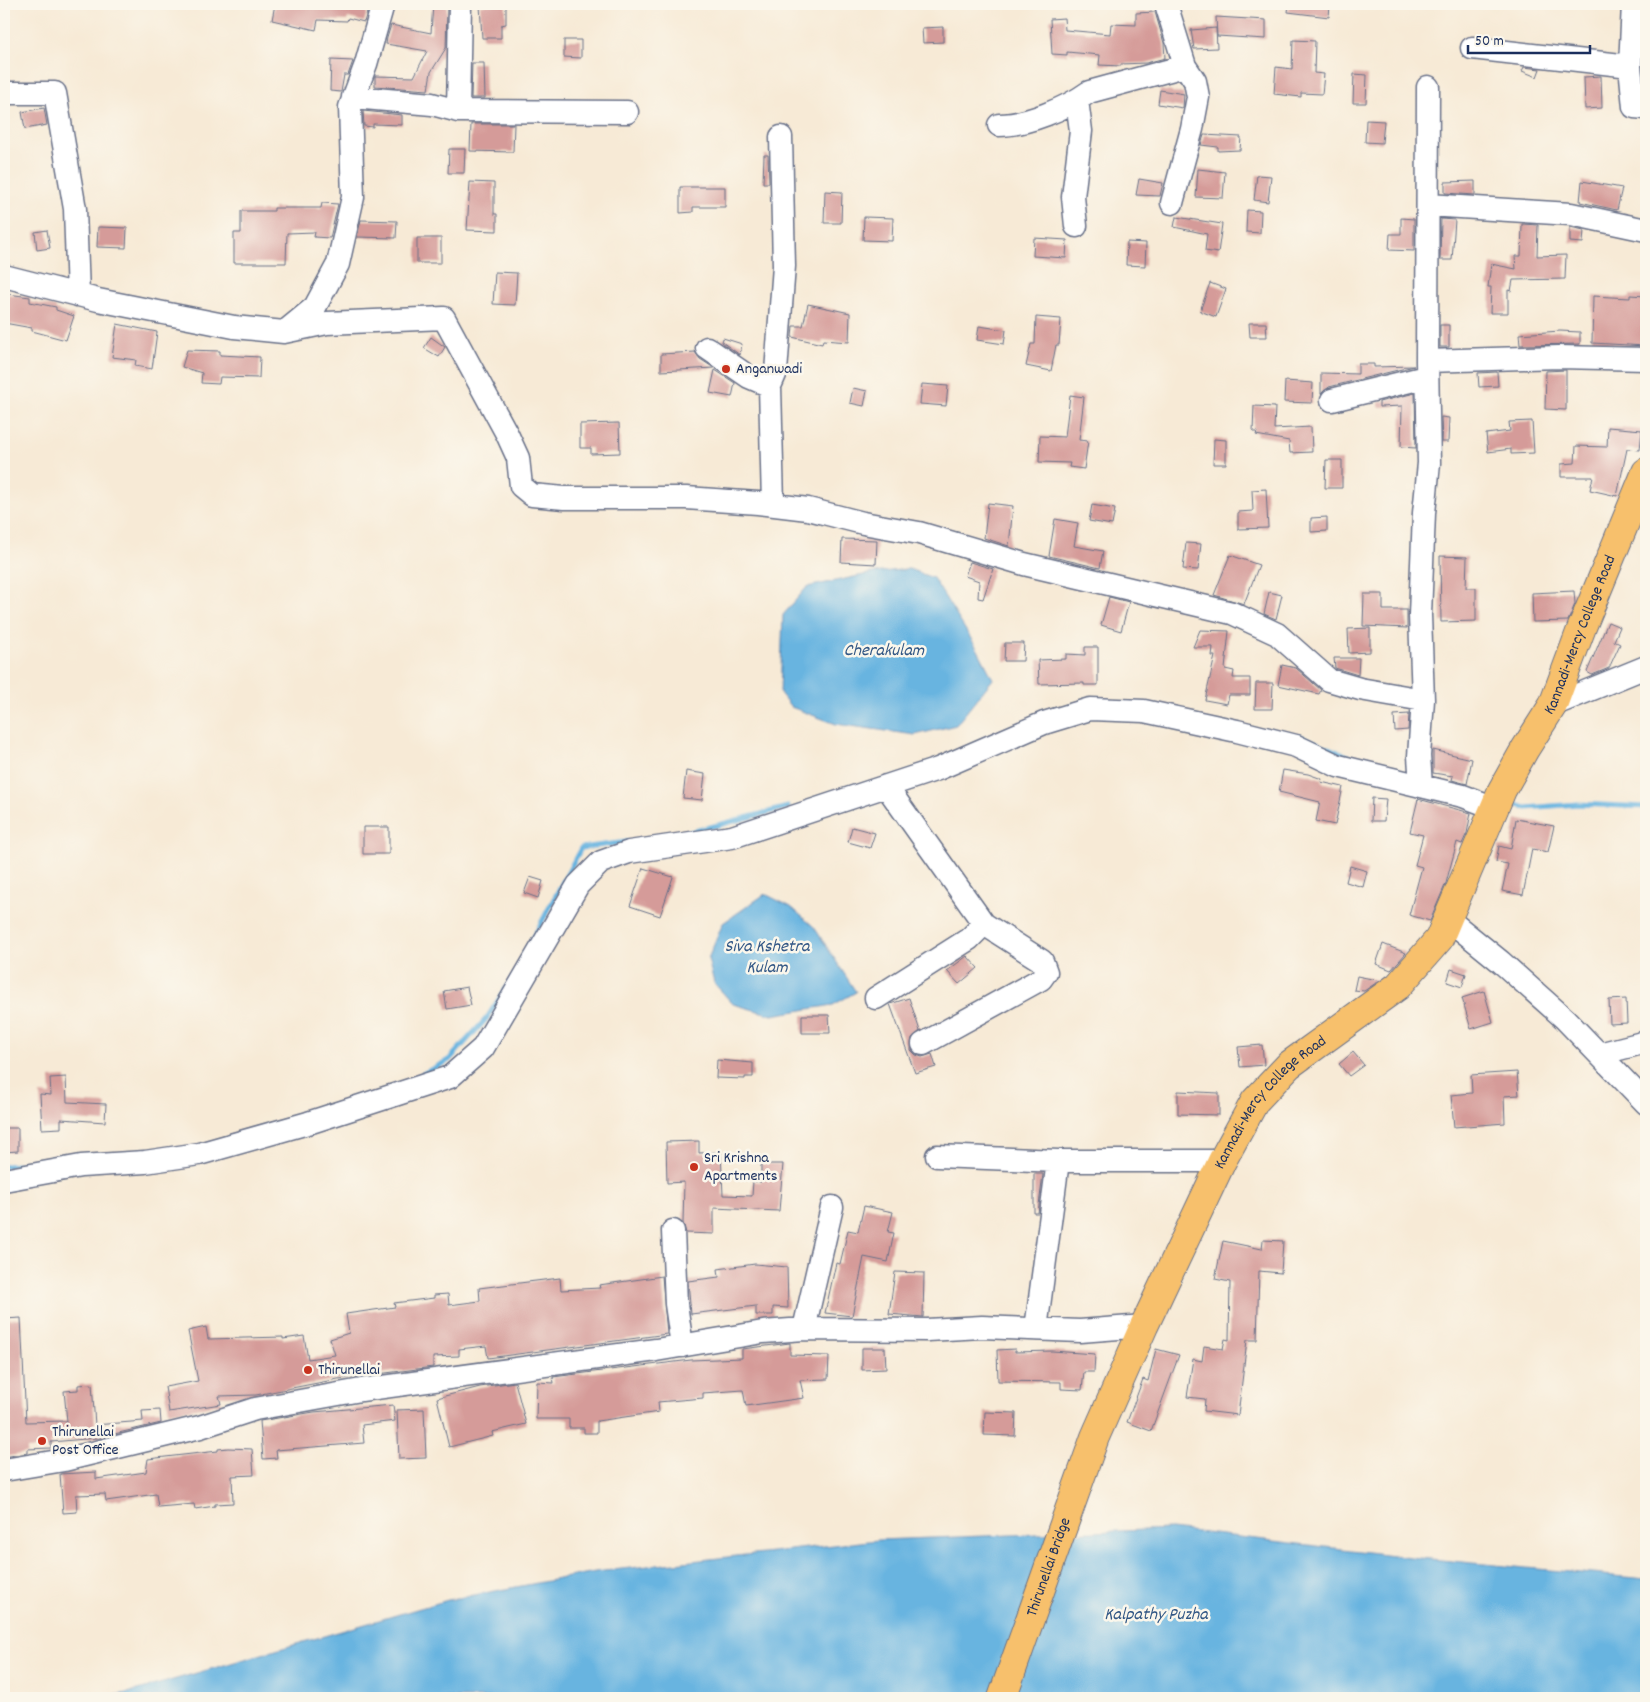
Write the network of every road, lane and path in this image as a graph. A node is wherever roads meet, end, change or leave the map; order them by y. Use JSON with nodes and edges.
{"nodes":[{"id":1,"x":383,"y":4,"type":"edge"},
{"id":2,"x":460,"y":4,"type":"edge"},
{"id":3,"x":1166,"y":4,"type":"edge"},
{"id":4,"x":1633,"y":4,"type":"edge"},
{"id":5,"x":1472,"y":48,"type":"dead end"},
{"id":6,"x":1185,"y":66,"type":"junction"},
{"id":7,"x":1630,"y":66,"type":"junction"},
{"id":8,"x":1428,"y":87,"type":"dead end"},
{"id":9,"x":4,"y":93,"type":"edge"},
{"id":10,"x":353,"y":96,"type":"junction"},
{"id":11,"x":1077,"y":100,"type":"junction"},
{"id":12,"x":1646,"y":108,"type":"edge"},
{"id":13,"x":458,"y":111,"type":"junction"},
{"id":14,"x":627,"y":112,"type":"dead end"},
{"id":15,"x":999,"y":125,"type":"dead end"},
{"id":16,"x":781,"y":137,"type":"dead end"},
{"id":17,"x":1172,"y":204,"type":"dead end"},
{"id":18,"x":1428,"y":205,"type":"junction"},
{"id":19,"x":1076,"y":226,"type":"dead end"},
{"id":20,"x":1646,"y":230,"type":"edge"},
{"id":21,"x":4,"y":276,"type":"edge"},
{"id":22,"x":78,"y":296,"type":"junction"},
{"id":23,"x":284,"y":332,"type":"junction"},
{"id":24,"x":708,"y":348,"type":"dead end"},
{"id":25,"x":1646,"y":359,"type":"edge"},
{"id":26,"x":1427,"y":369,"type":"junction"},
{"id":27,"x":770,"y":386,"type":"junction"},
{"id":28,"x":1332,"y":400,"type":"dead end"},
{"id":29,"x":1646,"y":472,"type":"edge"},
{"id":30,"x":773,"y":504,"type":"junction"},
{"id":31,"x":1646,"y":667,"type":"edge"},
{"id":32,"x":1423,"y":700,"type":"junction"},
{"id":33,"x":1553,"y":706,"type":"junction"},
{"id":34,"x":1421,"y":778,"type":"junction"},
{"id":35,"x":886,"y":786,"type":"junction"},
{"id":36,"x":1499,"y":799,"type":"junction"},
{"id":37,"x":1448,"y":919,"type":"junction"},
{"id":38,"x":984,"y":924,"type":"junction"},
{"id":39,"x":876,"y":998,"type":"dead end"},
{"id":40,"x":1646,"y":1042,"type":"edge"},
{"id":41,"x":923,"y":1044,"type":"dead end"},
{"id":42,"x":1599,"y":1054,"type":"junction"},
{"id":43,"x":1646,"y":1103,"type":"edge"},
{"id":44,"x":937,"y":1156,"type":"dead end"},
{"id":45,"x":1058,"y":1161,"type":"junction"},
{"id":46,"x":1222,"y":1161,"type":"junction"},
{"id":47,"x":4,"y":1180,"type":"edge"},
{"id":48,"x":832,"y":1207,"type":"dead end"},
{"id":49,"x":673,"y":1231,"type":"dead end"},
{"id":50,"x":1144,"y":1326,"type":"junction"},
{"id":51,"x":804,"y":1329,"type":"junction"},
{"id":52,"x":1036,"y":1329,"type":"junction"},
{"id":53,"x":682,"y":1346,"type":"junction"},
{"id":54,"x":1095,"y":1437,"type":"joint"},
{"id":55,"x":4,"y":1470,"type":"edge"},
{"id":56,"x":1002,"y":1698,"type":"edge"}],
"edges":[{"from":1,"to":10,"type":"street"},
{"from":2,"to":13,"type":"street"},
{"from":3,"to":6,"type":"street"},
{"from":4,"to":7,"type":"street"},
{"from":5,"to":7,"type":"street"},
{"from":6,"to":11,"type":"street"},
{"from":6,"to":17,"type":"street"},
{"from":7,"to":12,"type":"street"},
{"from":8,"to":18,"type":"street"},
{"from":9,"to":22,"type":"street"},
{"from":10,"to":13,"type":"street"},
{"from":10,"to":23,"type":"street"},
{"from":11,"to":15,"type":"street"},
{"from":11,"to":19,"type":"street"},
{"from":13,"to":14,"type":"street"},
{"from":16,"to":27,"type":"street"},
{"from":18,"to":20,"type":"street"},
{"from":18,"to":26,"type":"street"},
{"from":21,"to":22,"type":"street"},
{"from":22,"to":23,"type":"street"},
{"from":23,"to":30,"type":"street"},
{"from":24,"to":27,"type":"street"},
{"from":25,"to":26,"type":"street"},
{"from":26,"to":28,"type":"street"},
{"from":26,"to":32,"type":"street"},
{"from":27,"to":30,"type":"street"},
{"from":29,"to":33,"type":"main road","name":"Kannadi-Mercy College Road"},
{"from":30,"to":32,"type":"street"},
{"from":31,"to":33,"type":"street"},
{"from":32,"to":34,"type":"street"},
{"from":33,"to":36,"type":"main road","name":"Kannadi-Mercy College Road"},
{"from":34,"to":35,"type":"street"},
{"from":34,"to":36,"type":"street"},
{"from":35,"to":38,"type":"street"},
{"from":35,"to":47,"type":"street"},
{"from":36,"to":37,"type":"main road","name":"Kannadi-Mercy College Road"},
{"from":37,"to":42,"type":"street"},
{"from":37,"to":46,"type":"main road","name":"Kannadi-Mercy College Road"},
{"from":38,"to":39,"type":"street"},
{"from":38,"to":41,"type":"street"},
{"from":40,"to":42,"type":"street"},
{"from":42,"to":43,"type":"street"},
{"from":44,"to":45,"type":"street"},
{"from":45,"to":46,"type":"street"},
{"from":45,"to":52,"type":"street"},
{"from":46,"to":50,"type":"main road","name":"Kannadi-Mercy College Road"},
{"from":48,"to":51,"type":"street"},
{"from":49,"to":53,"type":"street"},
{"from":50,"to":52,"type":"street"},
{"from":50,"to":54,"type":"main road","name":"Kannadi-Mercy College Road"},
{"from":51,"to":52,"type":"street"},
{"from":51,"to":53,"type":"street"},
{"from":53,"to":55,"type":"street"},
{"from":54,"to":56,"type":"main road","name":"Thirunellai Bridge"}]}
